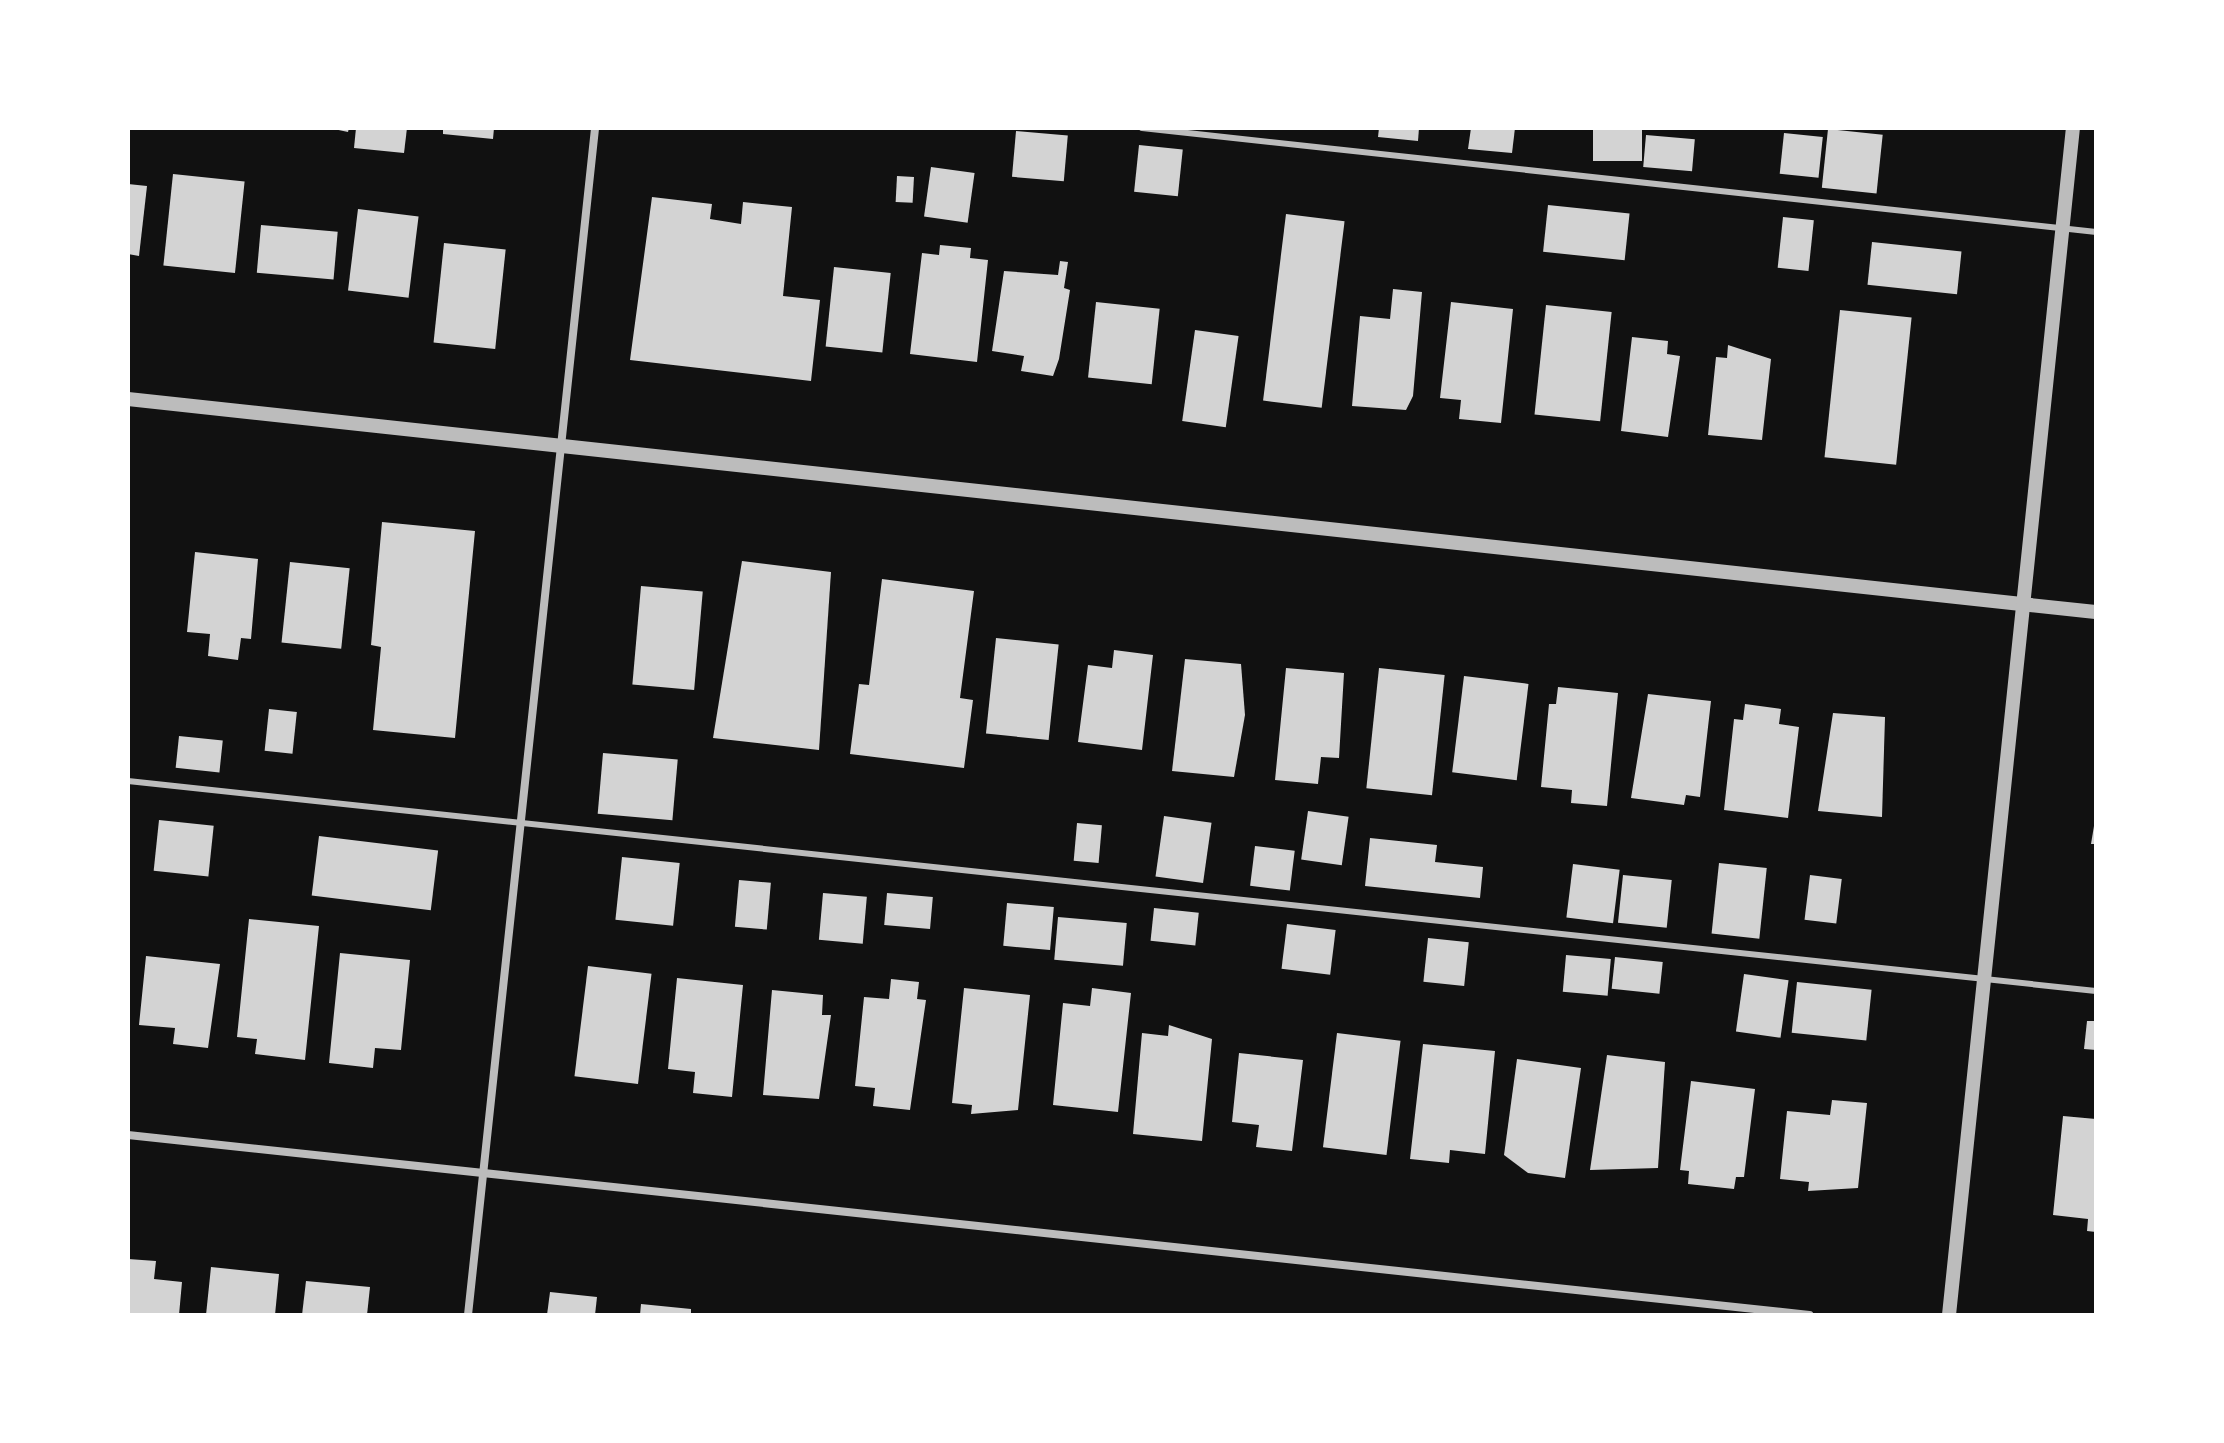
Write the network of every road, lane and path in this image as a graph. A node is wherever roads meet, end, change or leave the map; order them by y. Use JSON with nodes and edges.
{"nodes":[{"id":1,"x":595,"y":128,"type":"edge"},
{"id":2,"x":1142,"y":128,"type":"edge"},
{"id":3,"x":2073,"y":128,"type":"edge"},
{"id":4,"x":2063,"y":229,"type":"junction"},
{"id":5,"x":2096,"y":232,"type":"edge"},
{"id":6,"x":128,"y":399,"type":"edge"},
{"id":7,"x":562,"y":443,"type":"junction"},
{"id":8,"x":2027,"y":604,"type":"junction"},
{"id":9,"x":2096,"y":612,"type":"edge"},
{"id":10,"x":128,"y":781,"type":"edge"},
{"id":11,"x":520,"y":827,"type":"junction"},
{"id":12,"x":1987,"y":974,"type":"junction"},
{"id":13,"x":2096,"y":991,"type":"edge"},
{"id":14,"x":128,"y":1135,"type":"edge"},
{"id":15,"x":484,"y":1173,"type":"junction"},
{"id":16,"x":468,"y":1315,"type":"edge"},
{"id":17,"x":1809,"y":1315,"type":"edge"},
{"id":18,"x":1949,"y":1315,"type":"edge"}],
"edges":[{"from":1,"to":7,"type":"street"},
{"from":2,"to":4,"type":"lane"},
{"from":3,"to":4,"type":"street"},
{"from":4,"to":5,"type":"lane"},
{"from":4,"to":8,"type":"street"},
{"from":6,"to":7,"type":"street"},
{"from":7,"to":8,"type":"street"},
{"from":7,"to":11,"type":"street"},
{"from":8,"to":9,"type":"street"},
{"from":8,"to":12,"type":"street"},
{"from":10,"to":11,"type":"lane"},
{"from":11,"to":12,"type":"lane"},
{"from":11,"to":15,"type":"street"},
{"from":12,"to":13,"type":"lane"},
{"from":12,"to":18,"type":"street"},
{"from":14,"to":15,"type":"street"},
{"from":15,"to":16,"type":"street"},
{"from":15,"to":17,"type":"street"}]}
